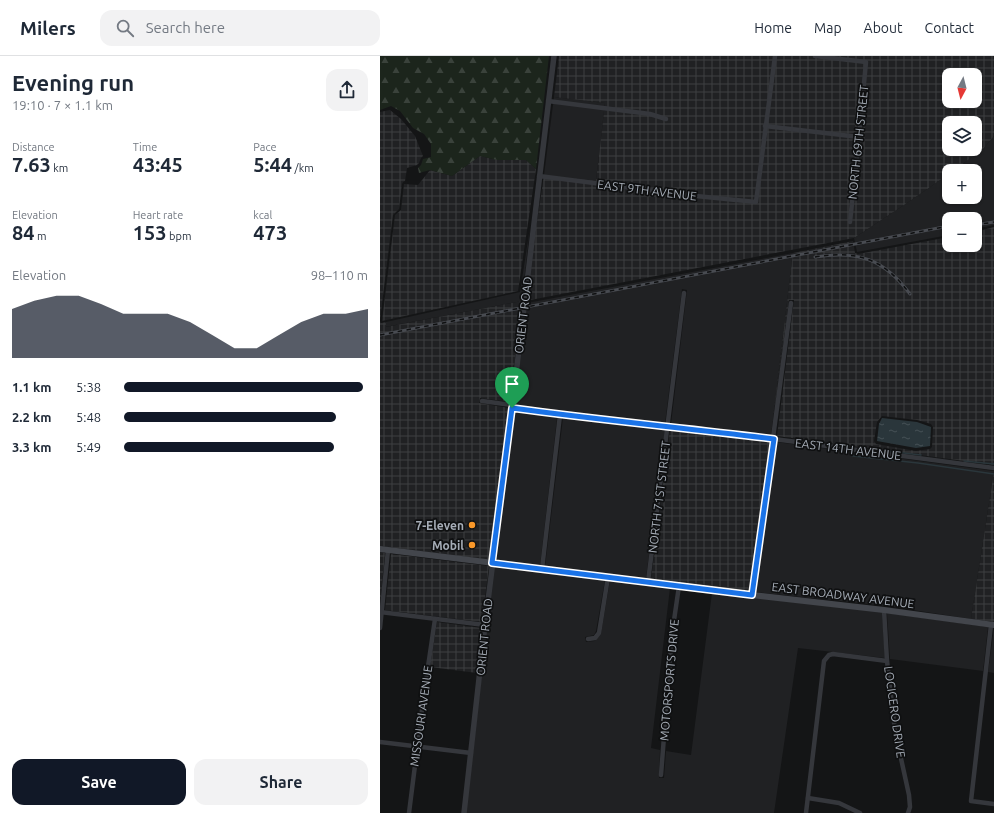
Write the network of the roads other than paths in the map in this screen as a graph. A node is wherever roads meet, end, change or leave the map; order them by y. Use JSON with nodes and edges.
{"nodes":[{"id":1,"x":554,"y":56,"type":"edge"},
{"id":2,"x":775,"y":56,"type":"edge"},
{"id":3,"x":816,"y":56,"type":"edge"},
{"id":4,"x":548,"y":101,"type":"junction"},
{"id":5,"x":666,"y":119,"type":"dead end"},
{"id":6,"x":765,"y":126,"type":"junction"},
{"id":7,"x":859,"y":137,"type":"junction"},
{"id":8,"x":539,"y":176,"type":"junction"},
{"id":9,"x":850,"y":222,"type":"dead end"},
{"id":10,"x":684,"y":293,"type":"dead end"},
{"id":11,"x":791,"y":303,"type":"dead end"},
{"id":12,"x":482,"y":401,"type":"dead end"},
{"id":13,"x":512,"y":407,"type":"junction"},
{"id":14,"x":560,"y":415,"type":"junction"},
{"id":15,"x":668,"y":426,"type":"junction"},
{"id":16,"x":774,"y":439,"type":"junction"},
{"id":17,"x":994,"y":468,"type":"edge"},
{"id":18,"x":380,"y":549,"type":"edge"},
{"id":19,"x":388,"y":550,"type":"junction"},
{"id":20,"x":492,"y":563,"type":"junction"},
{"id":21,"x":542,"y":569,"type":"junction"},
{"id":22,"x":608,"y":577,"type":"junction"},
{"id":23,"x":648,"y":582,"type":"junction"},
{"id":24,"x":679,"y":586,"type":"junction"},
{"id":25,"x":752,"y":595,"type":"junction"},
{"id":26,"x":884,"y":610,"type":"junction"},
{"id":27,"x":381,"y":612,"type":"edge"},
{"id":28,"x":435,"y":619,"type":"junction"},
{"id":29,"x":485,"y":625,"type":"junction"},
{"id":30,"x":993,"y":625,"type":"edge"},
{"id":31,"x":380,"y":628,"type":"edge"},
{"id":32,"x":588,"y":639,"type":"dead end"},
{"id":33,"x":887,"y":661,"type":"junction"},
{"id":34,"x":380,"y":742,"type":"edge"},
{"id":35,"x":417,"y":746,"type":"junction"},
{"id":36,"x":471,"y":753,"type":"junction"},
{"id":37,"x":661,"y":775,"type":"dead end"},
{"id":38,"x":808,"y":798,"type":"junction"},
{"id":39,"x":994,"y":804,"type":"edge"},
{"id":40,"x":409,"y":813,"type":"edge"},
{"id":41,"x":464,"y":813,"type":"edge"},
{"id":42,"x":806,"y":813,"type":"edge"},
{"id":43,"x":860,"y":813,"type":"edge"},
{"id":44,"x":908,"y":813,"type":"edge"}],
"edges":[{"from":1,"to":4,"type":"street","name":"ORIENT ROAD"},
{"from":2,"to":6,"type":"street"},
{"from":3,"to":7,"type":"street","name":"NORTH 69TH STREET"},
{"from":4,"to":5,"type":"street"},
{"from":4,"to":8,"type":"street","name":"ORIENT ROAD"},
{"from":6,"to":7,"type":"street"},
{"from":6,"to":8,"type":"street","name":"EAST 9TH AVENUE"},
{"from":7,"to":9,"type":"street","name":"NORTH 69TH STREET"},
{"from":8,"to":13,"type":"street","name":"ORIENT ROAD"},
{"from":10,"to":15,"type":"street","name":"NORTH 71ST STREET"},
{"from":11,"to":16,"type":"street"},
{"from":12,"to":13,"type":"street","name":"EAST 14TH AVENUE"},
{"from":13,"to":14,"type":"street","name":"EAST 14TH AVENUE"},
{"from":13,"to":20,"type":"street","name":"ORIENT ROAD"},
{"from":14,"to":15,"type":"street","name":"EAST 14TH AVENUE"},
{"from":14,"to":21,"type":"street"},
{"from":15,"to":16,"type":"street","name":"EAST 14TH AVENUE"},
{"from":15,"to":23,"type":"street","name":"NORTH 71ST STREET"},
{"from":16,"to":17,"type":"street","name":"EAST 14TH AVENUE"},
{"from":16,"to":25,"type":"street"},
{"from":18,"to":19,"type":"main road","name":"EAST BROADWAY AVENUE"},
{"from":19,"to":20,"type":"main road","name":"EAST BROADWAY AVENUE"},
{"from":19,"to":27,"type":"street"},
{"from":20,"to":21,"type":"main road","name":"EAST BROADWAY AVENUE"},
{"from":20,"to":29,"type":"street","name":"ORIENT ROAD"},
{"from":21,"to":22,"type":"main road","name":"EAST BROADWAY AVENUE"},
{"from":22,"to":23,"type":"main road","name":"EAST BROADWAY AVENUE"},
{"from":22,"to":32,"type":"street"},
{"from":23,"to":24,"type":"main road","name":"EAST BROADWAY AVENUE"},
{"from":24,"to":25,"type":"main road","name":"EAST BROADWAY AVENUE"},
{"from":24,"to":37,"type":"street","name":"MOTORSPORTS DRIVE"},
{"from":25,"to":26,"type":"main road","name":"EAST BROADWAY AVENUE"},
{"from":26,"to":30,"type":"main road","name":"EAST BROADWAY AVENUE"},
{"from":26,"to":33,"type":"street","name":"LOCICERO DRIVE"},
{"from":27,"to":28,"type":"street"},
{"from":27,"to":31,"type":"street"},
{"from":28,"to":29,"type":"street"},
{"from":28,"to":35,"type":"street","name":"MISSOURI AVENUE"},
{"from":29,"to":36,"type":"street","name":"ORIENT ROAD"},
{"from":30,"to":39,"type":"street"},
{"from":33,"to":38,"type":"street"},
{"from":33,"to":44,"type":"street","name":"LOCICERO DRIVE"},
{"from":34,"to":35,"type":"street"},
{"from":35,"to":36,"type":"street"},
{"from":35,"to":40,"type":"street","name":"MISSOURI AVENUE"},
{"from":36,"to":41,"type":"street","name":"ORIENT ROAD"},
{"from":38,"to":42,"type":"street"},
{"from":38,"to":43,"type":"street"}]}
